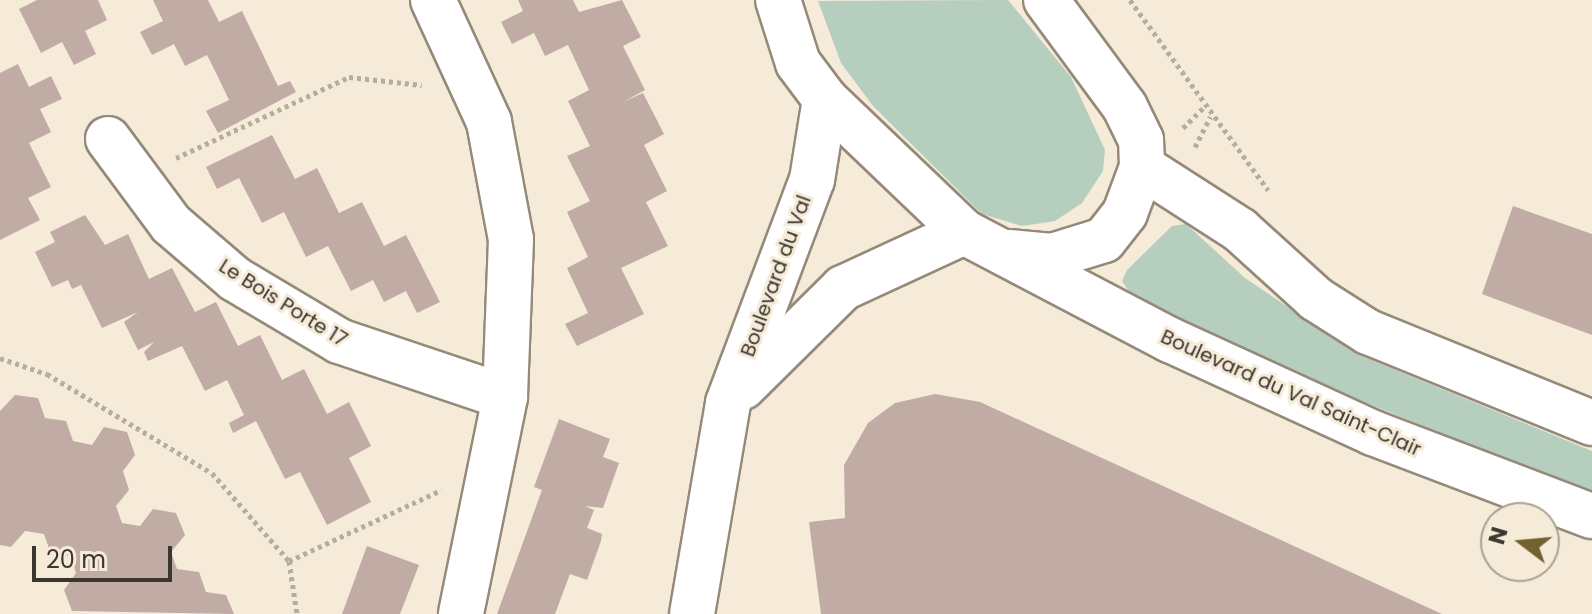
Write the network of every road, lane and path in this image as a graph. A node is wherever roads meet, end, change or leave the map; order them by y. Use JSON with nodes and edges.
{"nodes":[{"id":1,"x":433,"y":0,"type":"edge"},
{"id":2,"x":778,"y":0,"type":"edge"},
{"id":3,"x":1046,"y":0,"type":"edge"},
{"id":4,"x":1130,"y":0,"type":"edge"},
{"id":5,"x":471,"y":79,"type":"junction"},
{"id":6,"x":825,"y":99,"type":"junction"},
{"id":7,"x":108,"y":139,"type":"dead end"},
{"id":8,"x":1142,"y":167,"type":"junction"},
{"id":9,"x":136,"y":177,"type":"junction"},
{"id":10,"x":1278,"y":202,"type":"dead end"},
{"id":11,"x":981,"y":242,"type":"junction"},
{"id":12,"x":0,"y":358,"type":"edge"},
{"id":13,"x":505,"y":397,"type":"junction"},
{"id":14,"x":728,"y":403,"type":"junction"},
{"id":15,"x":1592,"y":423,"type":"edge"},
{"id":16,"x":486,"y":482,"type":"junction"},
{"id":17,"x":1592,"y":516,"type":"edge"},
{"id":18,"x":289,"y":561,"type":"junction"},
{"id":19,"x":297,"y":614,"type":"edge"},
{"id":20,"x":461,"y":614,"type":"edge"},
{"id":21,"x":692,"y":614,"type":"edge"}],
"edges":[{"from":1,"to":5,"type":"street"},
{"from":2,"to":6,"type":"street","name":"Boulevard du Val Saint-Clair"},
{"from":3,"to":8,"type":"street"},
{"from":4,"to":10,"type":"path"},
{"from":5,"to":9,"type":"path"},
{"from":5,"to":13,"type":"street"},
{"from":6,"to":11,"type":"street","name":"Boulevard du Val Saint-Clair"},
{"from":6,"to":14,"type":"street","name":"Boulevard du Val"},
{"from":7,"to":9,"type":"street","name":"Le Bois Porte 17"},
{"from":8,"to":11,"type":"street"},
{"from":8,"to":15,"type":"street"},
{"from":9,"to":13,"type":"street","name":"Le Bois Porte 17"},
{"from":11,"to":14,"type":"street","name":"Boulevard du Val"},
{"from":11,"to":17,"type":"street","name":"Boulevard du Val Saint-Clair"},
{"from":12,"to":18,"type":"path"},
{"from":13,"to":16,"type":"street"},
{"from":14,"to":21,"type":"street","name":"Boulevard du Val"},
{"from":16,"to":18,"type":"path"},
{"from":16,"to":20,"type":"street"},
{"from":18,"to":19,"type":"path"}]}
